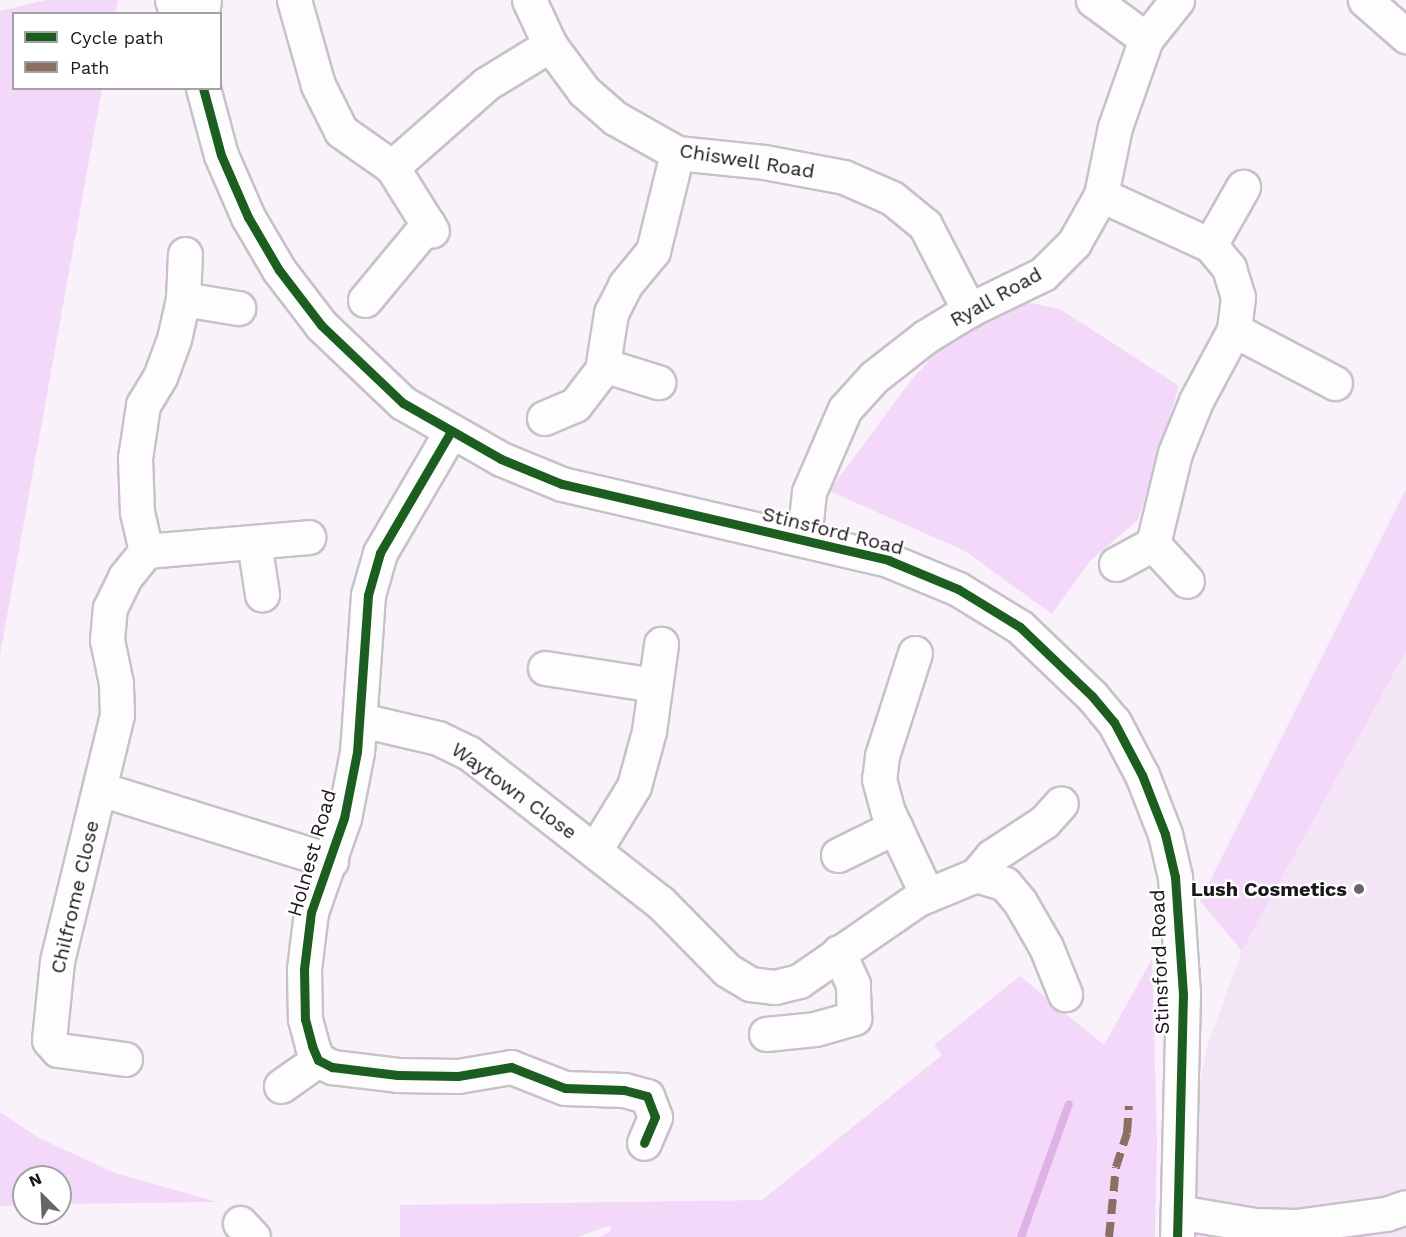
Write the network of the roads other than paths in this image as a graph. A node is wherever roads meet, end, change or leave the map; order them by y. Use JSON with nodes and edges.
{"nodes":[{"id":1,"x":294,"y":0,"type":"edge"},
{"id":2,"x":529,"y":0,"type":"edge"},
{"id":3,"x":1093,"y":0,"type":"edge"},
{"id":4,"x":1177,"y":0,"type":"edge"},
{"id":5,"x":1365,"y":0,"type":"edge"},
{"id":6,"x":1406,"y":36,"type":"edge"},
{"id":7,"x":1146,"y":39,"type":"junction"},
{"id":8,"x":550,"y":45,"type":"junction"},
{"id":9,"x":204,"y":90,"type":"edge"},
{"id":10,"x":677,"y":153,"type":"junction"},
{"id":11,"x":392,"y":167,"type":"junction"},
{"id":12,"x":1243,"y":187,"type":"dead end"},
{"id":13,"x":1101,"y":195,"type":"junction"},
{"id":14,"x":1210,"y":245,"type":"junction"},
{"id":15,"x":185,"y":254,"type":"dead end"},
{"id":16,"x":183,"y":299,"type":"junction"},
{"id":17,"x":365,"y":300,"type":"dead end"},
{"id":18,"x":238,"y":308,"type":"dead end"},
{"id":19,"x":969,"y":310,"type":"junction"},
{"id":20,"x":1234,"y":330,"type":"junction"},
{"id":21,"x":603,"y":365,"type":"junction"},
{"id":22,"x":658,"y":382,"type":"dead end"},
{"id":23,"x":1335,"y":383,"type":"dead end"},
{"id":24,"x":544,"y":418,"type":"dead end"},
{"id":25,"x":450,"y":433,"type":"junction"},
{"id":26,"x":308,"y":537,"type":"dead end"},
{"id":27,"x":804,"y":540,"type":"junction"},
{"id":28,"x":254,"y":542,"type":"junction"},
{"id":29,"x":1153,"y":544,"type":"junction"},
{"id":30,"x":146,"y":551,"type":"junction"},
{"id":31,"x":1116,"y":564,"type":"dead end"},
{"id":32,"x":1187,"y":581,"type":"dead end"},
{"id":33,"x":262,"y":594,"type":"dead end"},
{"id":34,"x":661,"y":644,"type":"dead end"},
{"id":35,"x":915,"y":653,"type":"dead end"},
{"id":36,"x":545,"y":668,"type":"dead end"},
{"id":37,"x":655,"y":685,"type":"junction"},
{"id":38,"x":361,"y":720,"type":"junction"},
{"id":39,"x":100,"y":789,"type":"junction"},
{"id":40,"x":1061,"y":804,"type":"dead end"},
{"id":41,"x":895,"y":827,"type":"junction"},
{"id":42,"x":596,"y":850,"type":"junction"},
{"id":43,"x":838,"y":855,"type":"dead end"},
{"id":44,"x":331,"y":861,"type":"junction"},
{"id":45,"x":976,"y":875,"type":"junction"},
{"id":46,"x":927,"y":895,"type":"junction"},
{"id":47,"x":838,"y":952,"type":"junction"},
{"id":48,"x":1065,"y":994,"type":"dead end"},
{"id":49,"x":766,"y":1034,"type":"dead end"},
{"id":50,"x":124,"y":1059,"type":"dead end"},
{"id":51,"x":318,"y":1060,"type":"junction"},
{"id":52,"x":281,"y":1086,"type":"dead end"},
{"id":53,"x":644,"y":1143,"type":"dead end"},
{"id":54,"x":1406,"y":1207,"type":"edge"},
{"id":55,"x":1177,"y":1225,"type":"edge"}],
"edges":[{"from":1,"to":11,"type":"street"},
{"from":2,"to":8,"type":"street","name":"Chiswell Road"},
{"from":3,"to":7,"type":"street"},
{"from":4,"to":7,"type":"street","name":"Ryall Road"},
{"from":5,"to":6,"type":"street"},
{"from":7,"to":13,"type":"street","name":"Ryall Road"},
{"from":8,"to":10,"type":"street","name":"Chiswell Road"},
{"from":8,"to":11,"type":"street"},
{"from":9,"to":25,"type":"street","name":"Stinsford Road"},
{"from":10,"to":19,"type":"street","name":"Chiswell Road"},
{"from":10,"to":21,"type":"street"},
{"from":11,"to":17,"type":"street"},
{"from":12,"to":14,"type":"street"},
{"from":13,"to":14,"type":"street"},
{"from":13,"to":19,"type":"street","name":"Ryall Road"},
{"from":14,"to":20,"type":"street"},
{"from":15,"to":16,"type":"street"},
{"from":16,"to":18,"type":"street"},
{"from":16,"to":30,"type":"street"},
{"from":19,"to":27,"type":"street","name":"Ryall Road"},
{"from":20,"to":23,"type":"street"},
{"from":20,"to":29,"type":"street"},
{"from":21,"to":22,"type":"street"},
{"from":21,"to":24,"type":"street"},
{"from":25,"to":27,"type":"street","name":"Stinsford Road"},
{"from":25,"to":38,"type":"street","name":"Holnest Road"},
{"from":26,"to":28,"type":"street"},
{"from":27,"to":55,"type":"street","name":"Stinsford Road"},
{"from":28,"to":30,"type":"street"},
{"from":28,"to":33,"type":"street"},
{"from":29,"to":31,"type":"street"},
{"from":29,"to":32,"type":"street"},
{"from":30,"to":39,"type":"street","name":"Chilfrome Close"},
{"from":34,"to":37,"type":"street","name":"Waytown Close"},
{"from":35,"to":41,"type":"street"},
{"from":36,"to":37,"type":"street"},
{"from":37,"to":42,"type":"street","name":"Waytown Close"},
{"from":38,"to":42,"type":"street","name":"Waytown Close"},
{"from":38,"to":44,"type":"street","name":"Holnest Road"},
{"from":39,"to":44,"type":"street"},
{"from":39,"to":50,"type":"street","name":"Chilfrome Close"},
{"from":40,"to":45,"type":"street","name":"Waytown Close"},
{"from":41,"to":43,"type":"street"},
{"from":41,"to":46,"type":"street"},
{"from":42,"to":47,"type":"street","name":"Waytown Close"},
{"from":44,"to":51,"type":"street","name":"Holnest Road"},
{"from":45,"to":46,"type":"street","name":"Waytown Close"},
{"from":45,"to":48,"type":"street"},
{"from":46,"to":47,"type":"street","name":"Waytown Close"},
{"from":47,"to":49,"type":"street"},
{"from":51,"to":52,"type":"street"},
{"from":51,"to":53,"type":"street"},
{"from":54,"to":55,"type":"street"}]}
